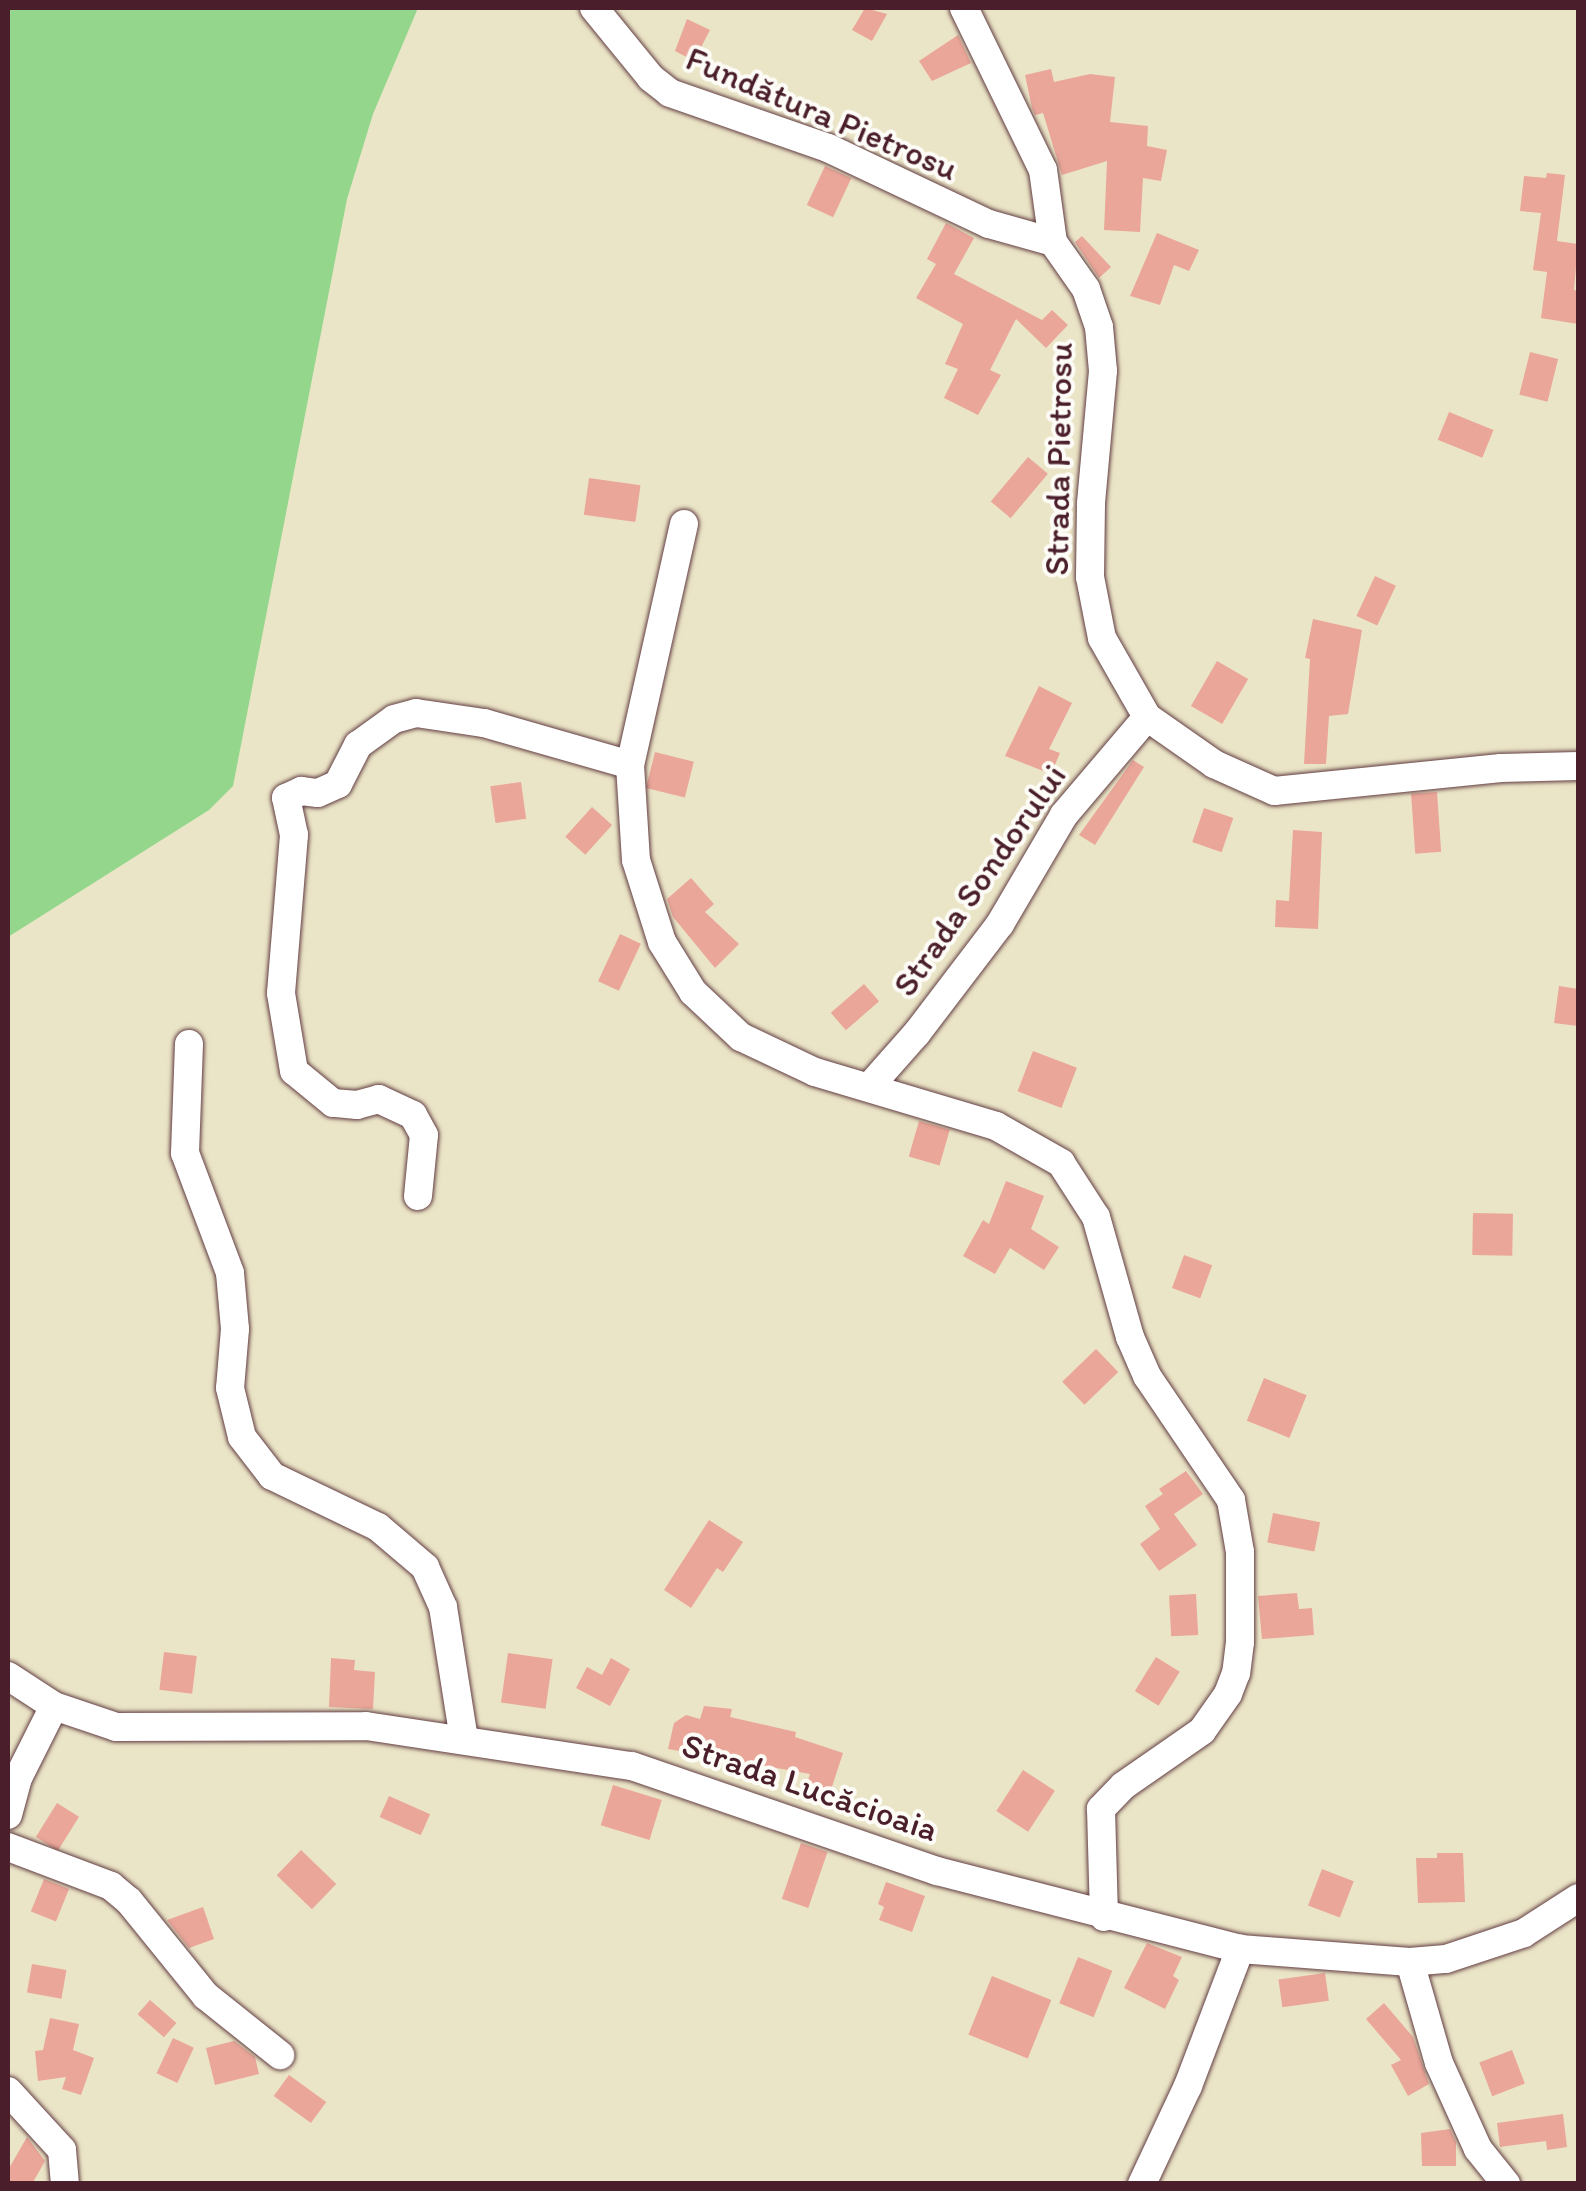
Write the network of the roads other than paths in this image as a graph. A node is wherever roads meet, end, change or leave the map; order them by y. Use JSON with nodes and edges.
{"nodes":[{"id":1,"x":594,"y":8,"type":"edge"},
{"id":2,"x":964,"y":8,"type":"edge"},
{"id":3,"x":1053,"y":242,"type":"junction"},
{"id":4,"x":684,"y":524,"type":"dead end"},
{"id":5,"x":1146,"y":717,"type":"junction"},
{"id":6,"x":630,"y":765,"type":"junction"},
{"id":7,"x":1578,"y":766,"type":"edge"},
{"id":8,"x":189,"y":1044,"type":"dead end"},
{"id":9,"x":872,"y":1086,"type":"junction"},
{"id":10,"x":418,"y":1196,"type":"dead end"},
{"id":11,"x":8,"y":1676,"type":"edge"},
{"id":12,"x":54,"y":1706,"type":"junction"},
{"id":13,"x":464,"y":1738,"type":"junction"},
{"id":14,"x":8,"y":1815,"type":"edge"},
{"id":15,"x":8,"y":1848,"type":"edge"},
{"id":16,"x":1578,"y":1898,"type":"edge"},
{"id":17,"x":1104,"y":1917,"type":"junction"},
{"id":18,"x":1240,"y":1949,"type":"junction"},
{"id":19,"x":1410,"y":1962,"type":"junction"},
{"id":20,"x":280,"y":2055,"type":"dead end"},
{"id":21,"x":8,"y":2092,"type":"edge"},
{"id":22,"x":65,"y":2184,"type":"edge"},
{"id":23,"x":1142,"y":2184,"type":"edge"},
{"id":24,"x":1506,"y":2184,"type":"edge"}],
"edges":[{"from":1,"to":3,"type":"street","name":"Fundătura Pietrosu"},
{"from":2,"to":3,"type":"street","name":"Strada Pietrosu"},
{"from":3,"to":5,"type":"street","name":"Strada Pietrosu"},
{"from":4,"to":6,"type":"street"},
{"from":5,"to":7,"type":"street","name":"Strada Pietrosu"},
{"from":5,"to":9,"type":"street","name":"Strada Sondorului"},
{"from":6,"to":9,"type":"street"},
{"from":6,"to":10,"type":"street"},
{"from":8,"to":13,"type":"street"},
{"from":9,"to":17,"type":"street"},
{"from":11,"to":12,"type":"street","name":"Strada Lucăcioaia"},
{"from":12,"to":13,"type":"street","name":"Strada Lucăcioaia"},
{"from":12,"to":14,"type":"street"},
{"from":13,"to":17,"type":"street","name":"Strada Lucăcioaia"},
{"from":15,"to":20,"type":"street"},
{"from":16,"to":19,"type":"street","name":"Strada Lucăcioaia"},
{"from":17,"to":18,"type":"street","name":"Strada Lucăcioaia"},
{"from":18,"to":19,"type":"street","name":"Strada Lucăcioaia"},
{"from":18,"to":23,"type":"street"},
{"from":19,"to":24,"type":"street"},
{"from":21,"to":22,"type":"street"}]}
